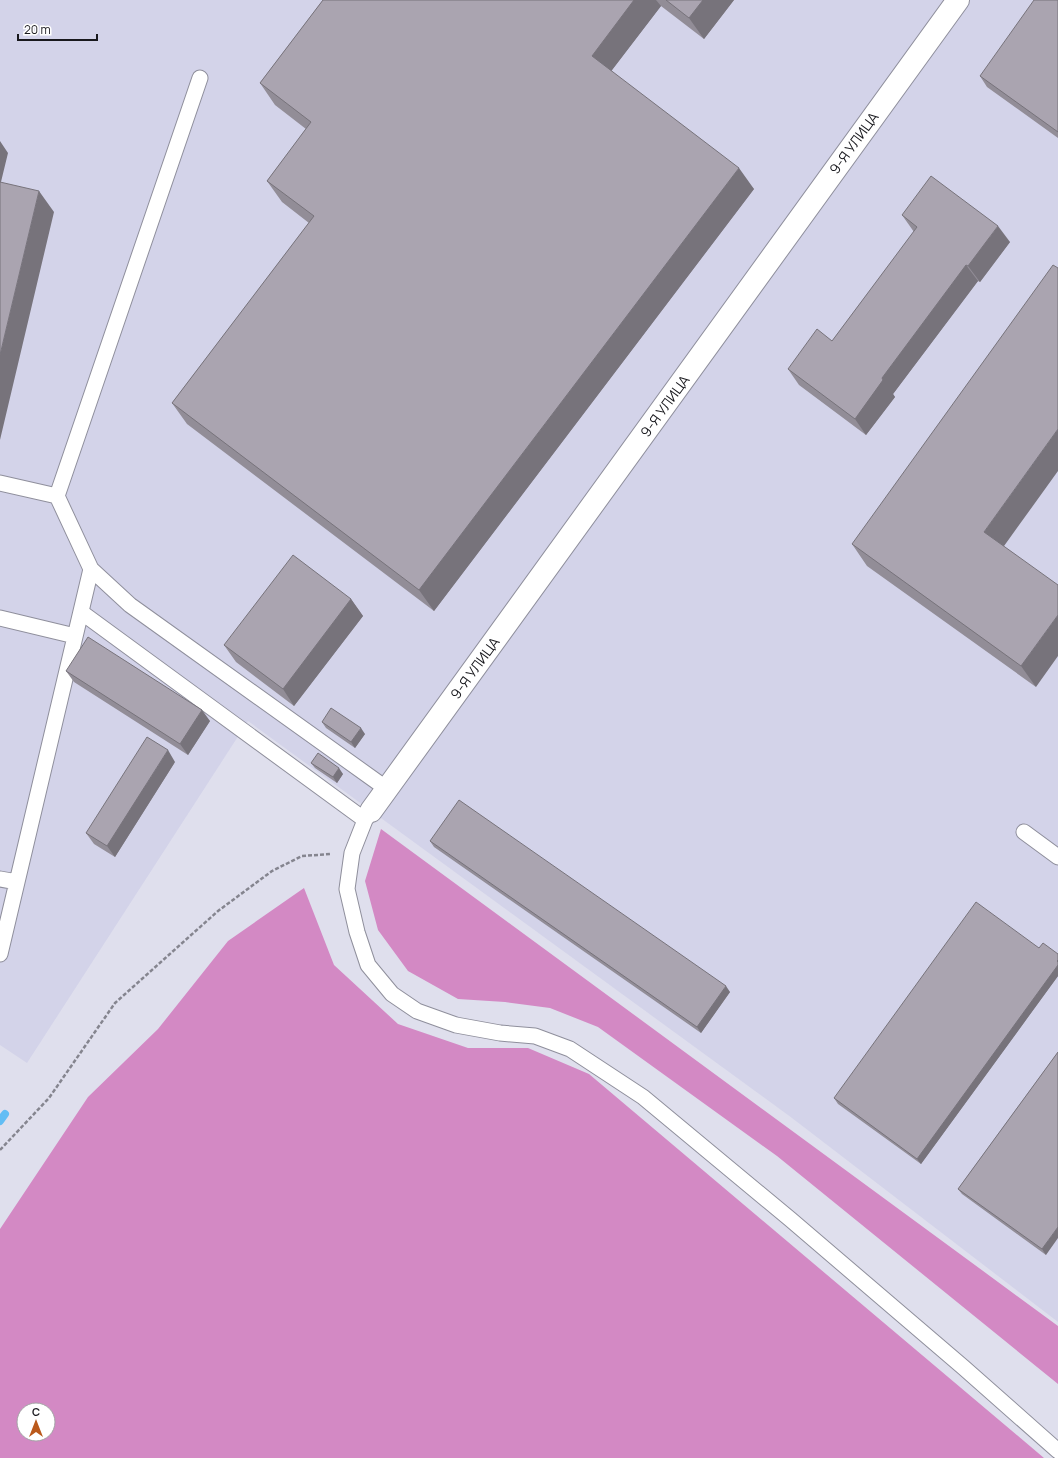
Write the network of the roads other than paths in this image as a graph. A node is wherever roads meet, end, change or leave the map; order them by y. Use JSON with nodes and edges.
{"nodes":[{"id":1,"x":958,"y":0,"type":"edge"},
{"id":2,"x":200,"y":78,"type":"dead end"},
{"id":3,"x":0,"y":483,"type":"edge"},
{"id":4,"x":57,"y":496,"type":"junction"},
{"id":5,"x":91,"y":569,"type":"junction"},
{"id":6,"x":80,"y":612,"type":"junction"},
{"id":7,"x":0,"y":618,"type":"edge"},
{"id":8,"x":75,"y":636,"type":"junction"},
{"id":9,"x":387,"y":789,"type":"junction"},
{"id":10,"x":368,"y":816,"type":"junction"},
{"id":11,"x":1024,"y":832,"type":"dead end"},
{"id":12,"x":1058,"y":857,"type":"edge"},
{"id":13,"x":0,"y":878,"type":"edge"},
{"id":14,"x":17,"y":882,"type":"junction"},
{"id":15,"x":0,"y":954,"type":"edge"},
{"id":16,"x":1058,"y":1451,"type":"edge"}],
"edges":[{"from":1,"to":9,"type":"street","name":"9-Я УЛИЦА"},
{"from":2,"to":4,"type":"lane"},
{"from":3,"to":4,"type":"lane"},
{"from":4,"to":5,"type":"lane"},
{"from":5,"to":6,"type":"lane"},
{"from":5,"to":9,"type":"lane"},
{"from":6,"to":8,"type":"lane"},
{"from":6,"to":10,"type":"lane"},
{"from":7,"to":8,"type":"lane"},
{"from":8,"to":14,"type":"lane"},
{"from":9,"to":10,"type":"street","name":"9-Я УЛИЦА"},
{"from":10,"to":16,"type":"lane"},
{"from":11,"to":12,"type":"lane"},
{"from":13,"to":14,"type":"lane"},
{"from":14,"to":15,"type":"lane"}]}
